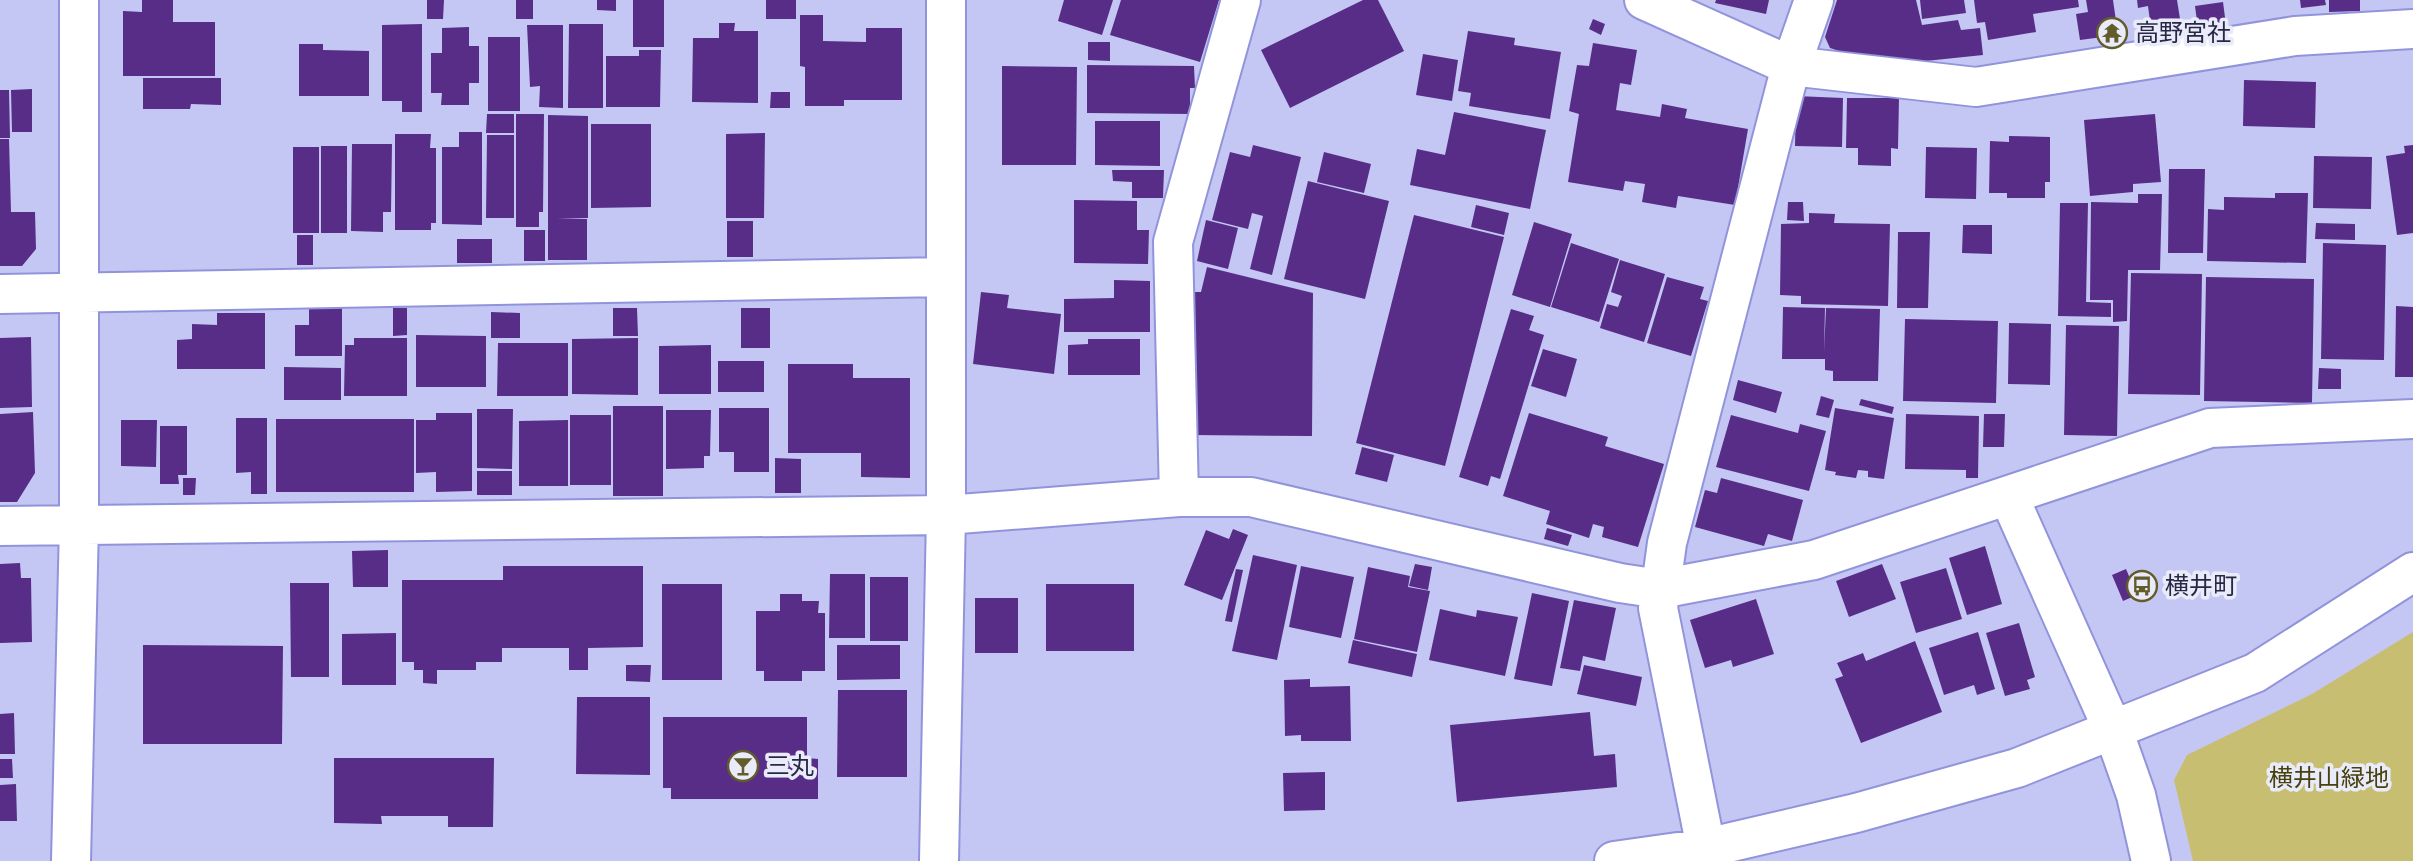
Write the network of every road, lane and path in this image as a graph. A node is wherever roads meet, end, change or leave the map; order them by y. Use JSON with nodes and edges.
{"nodes":[{"id":1,"x":79,"y":0,"type":"edge"},
{"id":2,"x":946,"y":0,"type":"edge"},
{"id":3,"x":1241,"y":0,"type":"edge"},
{"id":4,"x":1644,"y":0,"type":"edge"},
{"id":5,"x":1814,"y":0,"type":"edge"},
{"id":6,"x":2413,"y":29,"type":"edge"},
{"id":7,"x":1791,"y":65,"type":"junction"},
{"id":8,"x":945,"y":277,"type":"junction"},
{"id":9,"x":78,"y":292,"type":"junction"},
{"id":10,"x":0,"y":294,"type":"edge"},
{"id":11,"x":2413,"y":419,"type":"edge"},
{"id":12,"x":1179,"y":497,"type":"junction"},
{"id":13,"x":2009,"y":497,"type":"junction"},
{"id":14,"x":946,"y":516,"type":"junction"},
{"id":15,"x":79,"y":525,"type":"junction"},
{"id":16,"x":0,"y":526,"type":"edge"},
{"id":17,"x":2413,"y":572,"type":"edge"},
{"id":18,"x":1660,"y":589,"type":"junction"},
{"id":19,"x":2113,"y":730,"type":"junction"},
{"id":20,"x":1706,"y":848,"type":"junction"},
{"id":21,"x":71,"y":861,"type":"edge"},
{"id":22,"x":939,"y":861,"type":"edge"},
{"id":23,"x":1614,"y":861,"type":"edge"},
{"id":24,"x":2151,"y":861,"type":"edge"}],
"edges":[{"from":1,"to":9,"type":"street"},
{"from":2,"to":8,"type":"street"},
{"from":3,"to":12,"type":"street"},
{"from":4,"to":7,"type":"street"},
{"from":5,"to":7,"type":"street"},
{"from":6,"to":7,"type":"street"},
{"from":7,"to":18,"type":"street"},
{"from":8,"to":9,"type":"street"},
{"from":8,"to":14,"type":"street"},
{"from":9,"to":10,"type":"street"},
{"from":9,"to":15,"type":"street"},
{"from":11,"to":13,"type":"street"},
{"from":12,"to":14,"type":"street"},
{"from":12,"to":18,"type":"street"},
{"from":13,"to":18,"type":"street"},
{"from":13,"to":19,"type":"street"},
{"from":14,"to":15,"type":"street"},
{"from":14,"to":22,"type":"street"},
{"from":15,"to":16,"type":"street"},
{"from":15,"to":21,"type":"street"},
{"from":17,"to":19,"type":"street"},
{"from":18,"to":20,"type":"street"},
{"from":19,"to":20,"type":"street"},
{"from":19,"to":24,"type":"street"},
{"from":20,"to":23,"type":"street"}]}
